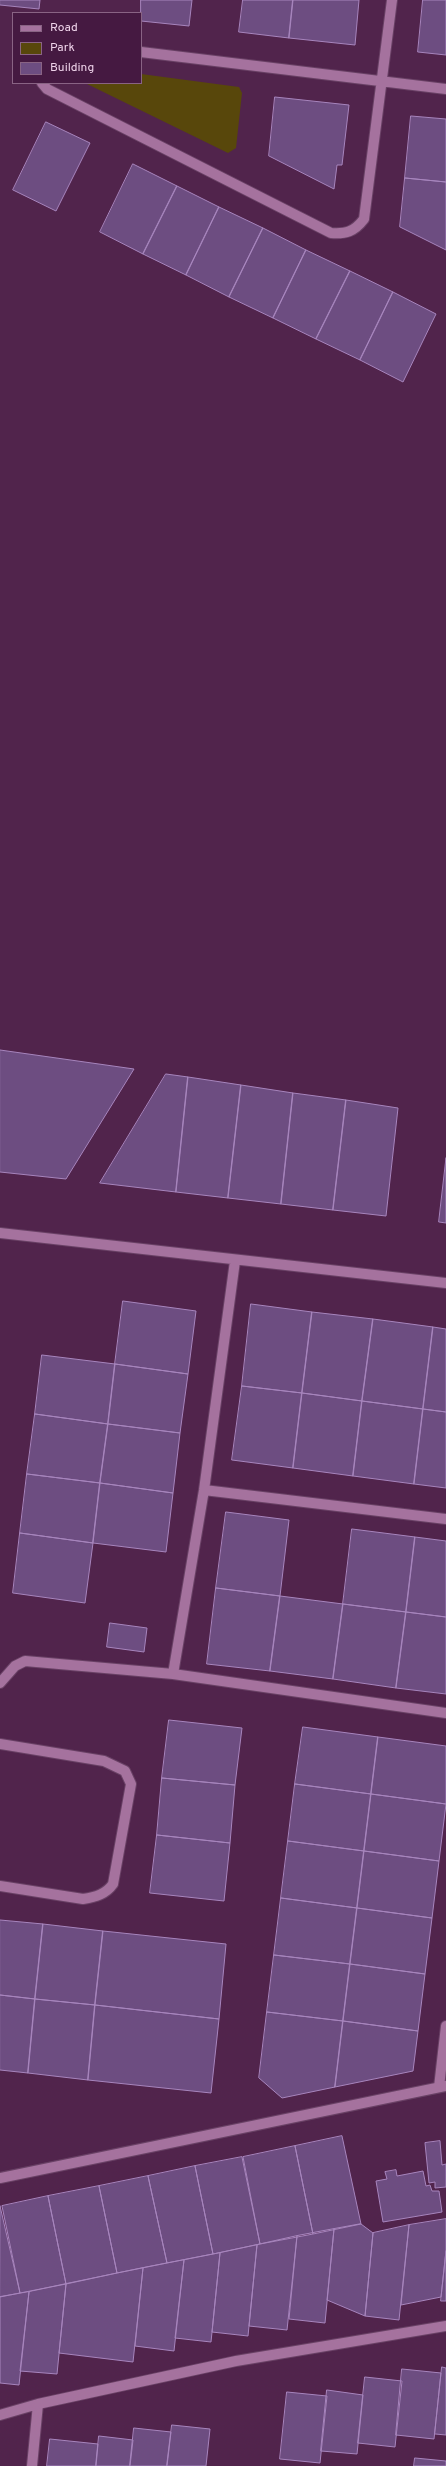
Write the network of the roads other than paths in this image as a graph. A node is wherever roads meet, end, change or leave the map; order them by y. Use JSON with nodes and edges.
{"nodes":[{"id":1,"x":392,"y":0,"type":"edge"},
{"id":2,"x":142,"y":52,"type":"edge"},
{"id":3,"x":382,"y":80,"type":"junction"},
{"id":4,"x":43,"y":84,"type":"edge"},
{"id":5,"x":446,"y":89,"type":"edge"},
{"id":6,"x":0,"y":1233,"type":"edge"},
{"id":7,"x":236,"y":1261,"type":"junction"},
{"id":8,"x":446,"y":1282,"type":"edge"},
{"id":9,"x":204,"y":1490,"type":"junction"},
{"id":10,"x":446,"y":1519,"type":"edge"},
{"id":11,"x":173,"y":1674,"type":"junction"},
{"id":12,"x":0,"y":1683,"type":"edge"},
{"id":13,"x":446,"y":1713,"type":"edge"},
{"id":14,"x":0,"y":1744,"type":"edge"},
{"id":15,"x":0,"y":1886,"type":"edge"},
{"id":16,"x":446,"y":2026,"type":"edge"},
{"id":17,"x":443,"y":2086,"type":"edge"},
{"id":18,"x":0,"y":2178,"type":"edge"},
{"id":19,"x":446,"y":2326,"type":"edge"},
{"id":20,"x":38,"y":2404,"type":"junction"},
{"id":21,"x":0,"y":2415,"type":"edge"},
{"id":22,"x":32,"y":2466,"type":"edge"}],
"edges":[{"from":1,"to":3,"type":"street"},
{"from":2,"to":3,"type":"street"},
{"from":3,"to":4,"type":"street"},
{"from":3,"to":5,"type":"street"},
{"from":6,"to":7,"type":"street"},
{"from":7,"to":8,"type":"street"},
{"from":7,"to":9,"type":"street"},
{"from":9,"to":10,"type":"street"},
{"from":9,"to":11,"type":"street"},
{"from":11,"to":12,"type":"street"},
{"from":11,"to":13,"type":"street"},
{"from":14,"to":15,"type":"street"},
{"from":16,"to":17,"type":"street"},
{"from":17,"to":18,"type":"street"},
{"from":19,"to":20,"type":"street"},
{"from":20,"to":21,"type":"street"},
{"from":20,"to":22,"type":"street"}]}
